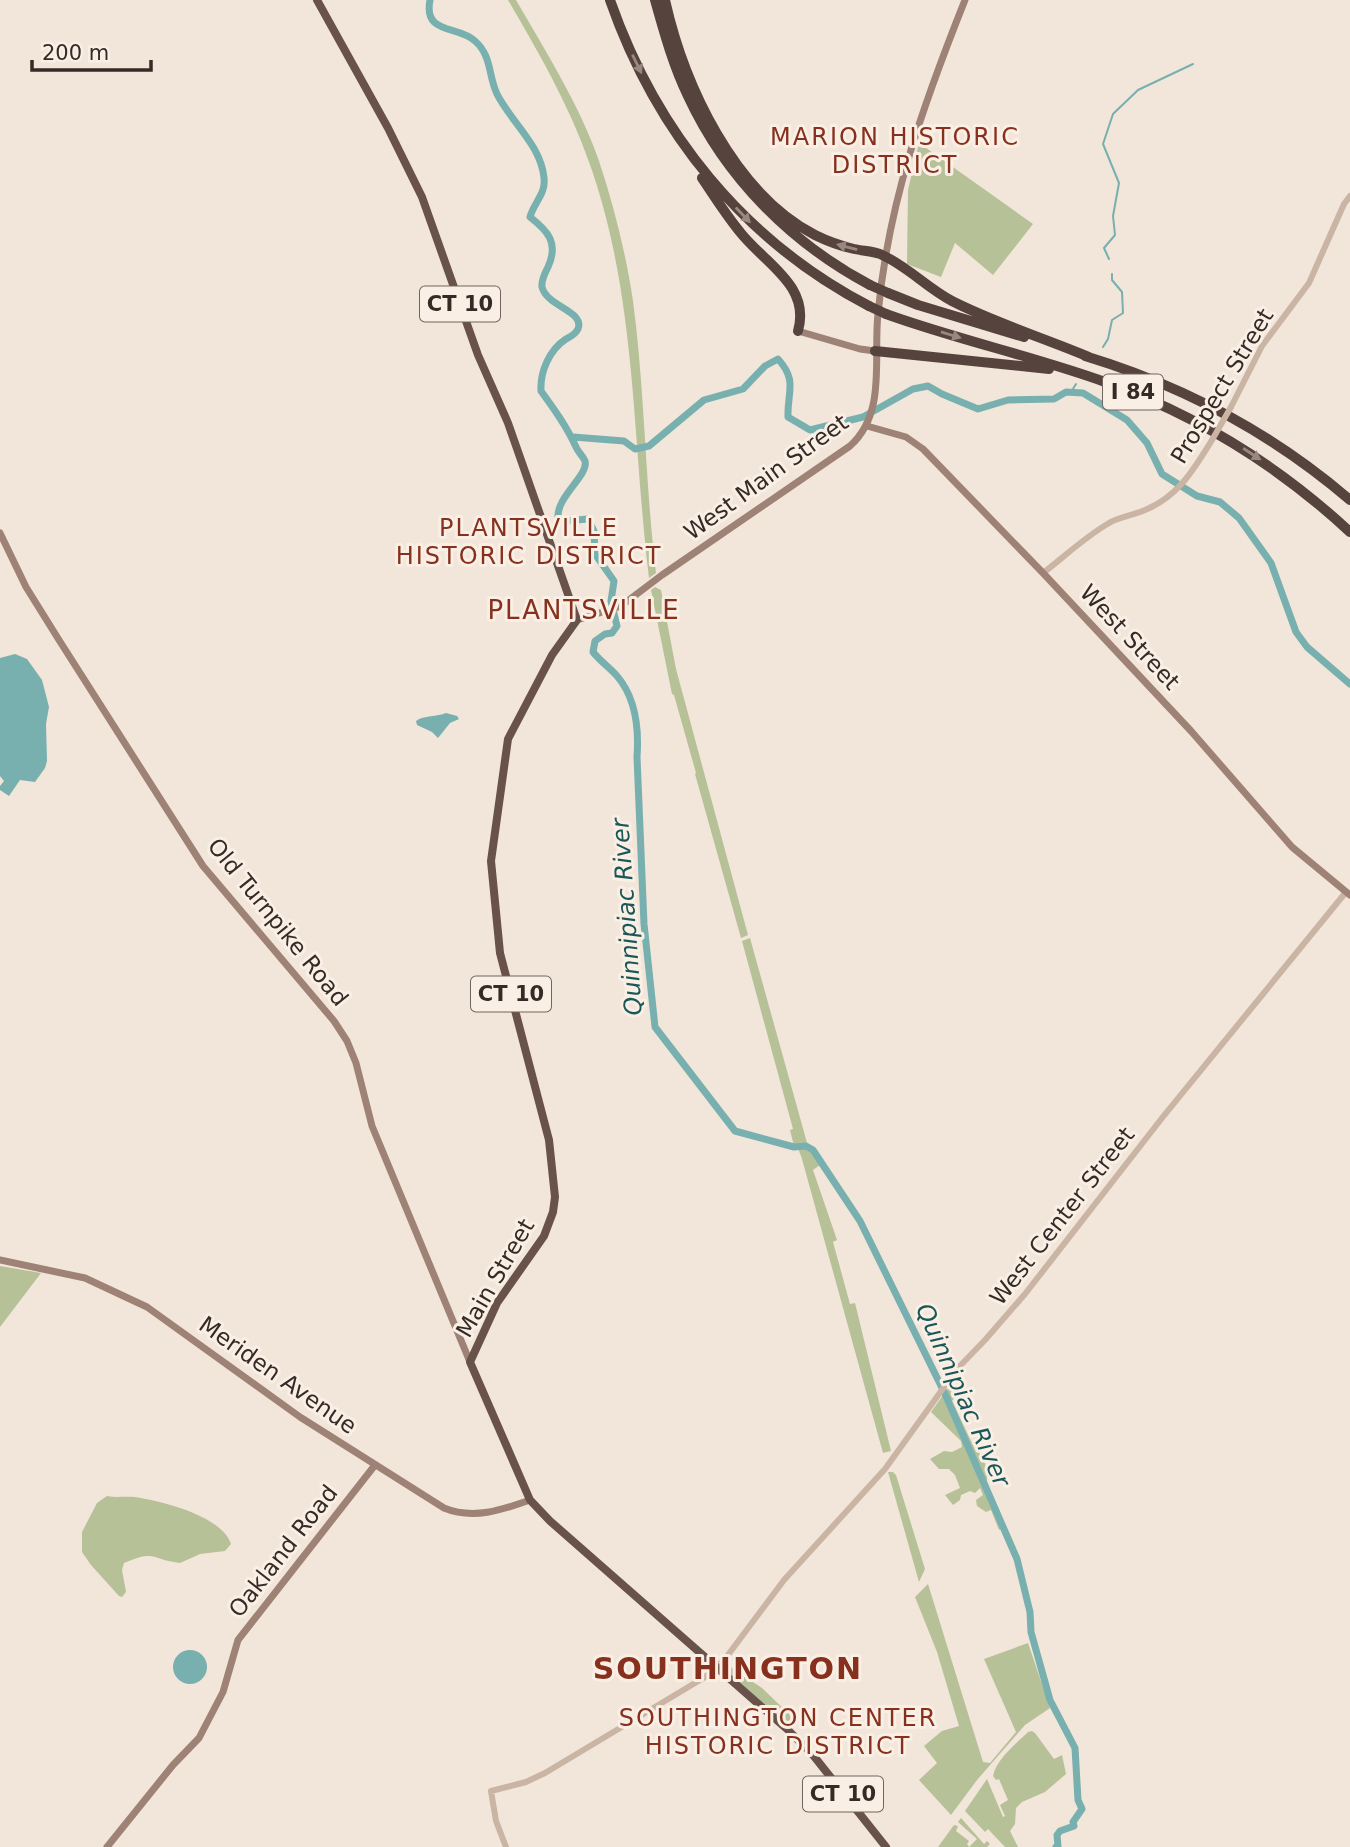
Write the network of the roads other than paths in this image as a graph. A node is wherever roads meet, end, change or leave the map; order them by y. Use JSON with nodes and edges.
{"nodes":[{"id":1,"x":317,"y":0,"type":"edge"},
{"id":2,"x":608,"y":0,"type":"edge"},
{"id":3,"x":656,"y":0,"type":"edge"},
{"id":4,"x":665,"y":0,"type":"edge"},
{"id":5,"x":965,"y":0,"type":"edge"},
{"id":6,"x":657,"y":102,"type":"junction"},
{"id":7,"x":1350,"y":196,"type":"edge"},
{"id":8,"x":885,"y":257,"type":"junction"},
{"id":9,"x":798,"y":331,"type":"joint"},
{"id":10,"x":875,"y":351,"type":"junction"},
{"id":11,"x":1089,"y":357,"type":"junction"},
{"id":12,"x":1103,"y":381,"type":"junction"},
{"id":13,"x":867,"y":426,"type":"junction"},
{"id":14,"x":1350,"y":500,"type":"edge"},
{"id":15,"x":1350,"y":532,"type":"edge"},
{"id":16,"x":0,"y":533,"type":"edge"},
{"id":17,"x":1043,"y":573,"type":"junction"},
{"id":18,"x":577,"y":620,"type":"junction"},
{"id":19,"x":1348,"y":894,"type":"edge"},
{"id":20,"x":0,"y":1260,"type":"edge"},
{"id":21,"x":470,"y":1362,"type":"junction"},
{"id":22,"x":374,"y":1465,"type":"junction"},
{"id":23,"x":530,"y":1500,"type":"junction"},
{"id":24,"x":717,"y":1667,"type":"junction"},
{"id":25,"x":107,"y":1847,"type":"edge"},
{"id":26,"x":506,"y":1847,"type":"edge"},
{"id":27,"x":886,"y":1847,"type":"edge"}],
"edges":[{"from":1,"to":18,"type":"highway","number":"CT 10"},
{"from":2,"to":6,"type":"highway","number":"I 84","one_way":true},
{"from":3,"to":11,"type":"highway","number":"I 84","bridge":true},
{"from":8,"to":4,"type":"highway","one_way":true},
{"from":5,"to":8,"type":"main road"},
{"from":6,"to":9,"type":"highway"},
{"from":6,"to":12,"type":"highway","number":"I 84","one_way":true,"bridge":true},
{"from":7,"to":17,"type":"street","name":"Prospect Street","bridge":true},
{"from":8,"to":10,"type":"main road"},
{"from":8,"to":11,"type":"highway"},
{"from":9,"to":10,"type":"main road"},
{"from":10,"to":12,"type":"highway"},
{"from":10,"to":13,"type":"main road"},
{"from":11,"to":14,"type":"highway","number":"I 84"},
{"from":12,"to":15,"type":"highway","number":"I 84","one_way":true},
{"from":13,"to":17,"type":"main road","name":"West Street"},
{"from":13,"to":18,"type":"main road","name":"West Main Street"},
{"from":16,"to":21,"type":"main road","name":"Old Turnpike Road"},
{"from":17,"to":19,"type":"main road","name":"West Street"},
{"from":18,"to":21,"type":"highway","name":"Main Street","number":"CT 10"},
{"from":19,"to":24,"type":"street","name":"West Center Street"},
{"from":20,"to":22,"type":"main road","name":"Meriden Avenue"},
{"from":21,"to":23,"type":"highway","name":"Main Street","number":"CT 10"},
{"from":22,"to":23,"type":"main road","name":"Meriden Avenue"},
{"from":22,"to":25,"type":"main road","name":"Oakland Road"},
{"from":23,"to":24,"type":"highway","name":"Main Street","number":"CT 10"},
{"from":24,"to":26,"type":"street","name":"West Center Street"},
{"from":24,"to":27,"type":"highway","name":"Main Street","number":"CT 10"}]}
